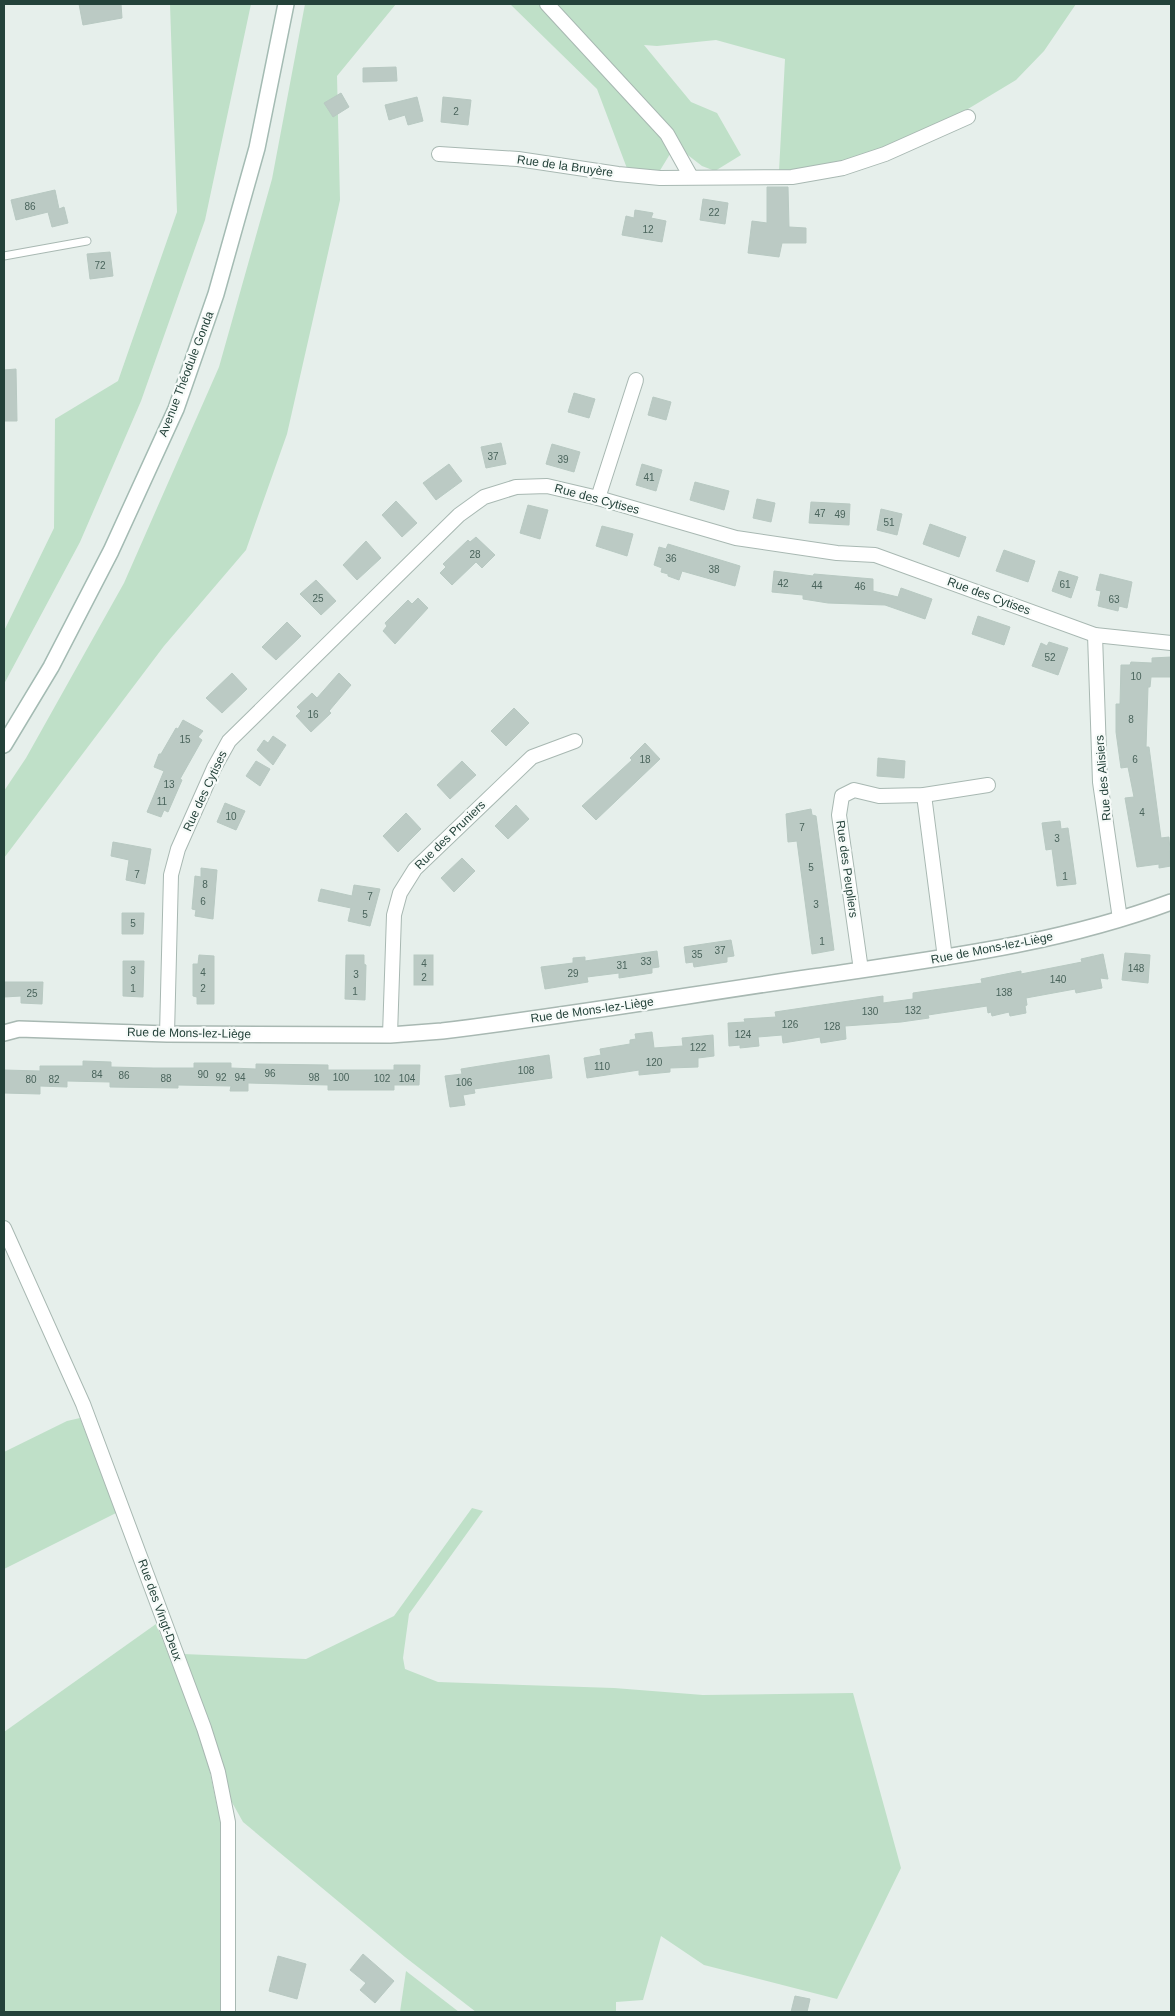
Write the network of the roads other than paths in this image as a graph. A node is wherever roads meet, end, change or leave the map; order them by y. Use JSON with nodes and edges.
{"nodes":[{"id":1,"x":286,"y":4,"type":"edge"},
{"id":2,"x":546,"y":4,"type":"edge"},
{"id":3,"x":968,"y":117,"type":"dead end"},
{"id":4,"x":439,"y":154,"type":"dead end"},
{"id":5,"x":691,"y":177,"type":"junction"},
{"id":6,"x":87,"y":241,"type":"dead end"},
{"id":7,"x":4,"y":256,"type":"edge"},
{"id":8,"x":636,"y":380,"type":"dead end"},
{"id":9,"x":598,"y":498,"type":"junction"},
{"id":10,"x":1095,"y":635,"type":"junction"},
{"id":11,"x":1171,"y":643,"type":"edge"},
{"id":12,"x":575,"y":741,"type":"dead end"},
{"id":13,"x":4,"y":745,"type":"edge"},
{"id":14,"x":988,"y":785,"type":"dead end"},
{"id":15,"x":924,"y":795,"type":"junction"},
{"id":16,"x":1171,"y":902,"type":"edge"},
{"id":17,"x":1120,"y":919,"type":"junction"},
{"id":18,"x":945,"y":958,"type":"junction"},
{"id":19,"x":861,"y":970,"type":"junction"},
{"id":20,"x":4,"y":1033,"type":"edge"},
{"id":21,"x":167,"y":1034,"type":"junction"},
{"id":22,"x":390,"y":1034,"type":"junction"},
{"id":23,"x":4,"y":1228,"type":"edge"},
{"id":24,"x":228,"y":2012,"type":"edge"}],
"edges":[{"from":1,"to":13,"type":"street","name":"Avenue Théodule Gonda"},
{"from":2,"to":5,"type":"street"},
{"from":3,"to":5,"type":"street","name":"Rue de la Bruyère"},
{"from":4,"to":5,"type":"street","name":"Rue de la Bruyère"},
{"from":6,"to":7,"type":"lane"},
{"from":8,"to":9,"type":"street"},
{"from":9,"to":10,"type":"street","name":"Rue des Cytises"},
{"from":9,"to":21,"type":"street","name":"Rue des Cytises"},
{"from":10,"to":11,"type":"street","name":"Rue des Cytises"},
{"from":10,"to":17,"type":"street","name":"Rue des Alisiers"},
{"from":12,"to":22,"type":"street","name":"Rue des Pruniers"},
{"from":14,"to":15,"type":"street","name":"Rue des Peupliers"},
{"from":15,"to":18,"type":"street"},
{"from":15,"to":19,"type":"street","name":"Rue des Peupliers"},
{"from":16,"to":17,"type":"street","name":"Rue de Mons-lez-Liège"},
{"from":17,"to":18,"type":"street","name":"Rue de Mons-lez-Liège"},
{"from":18,"to":19,"type":"street","name":"Rue de Mons-lez-Liège"},
{"from":19,"to":22,"type":"street","name":"Rue de Mons-lez-Liège"},
{"from":20,"to":21,"type":"street","name":"Rue de Mons-lez-Liège"},
{"from":21,"to":22,"type":"street","name":"Rue de Mons-lez-Liège"},
{"from":23,"to":24,"type":"street","name":"Rue des Vingt-Deux"}]}
